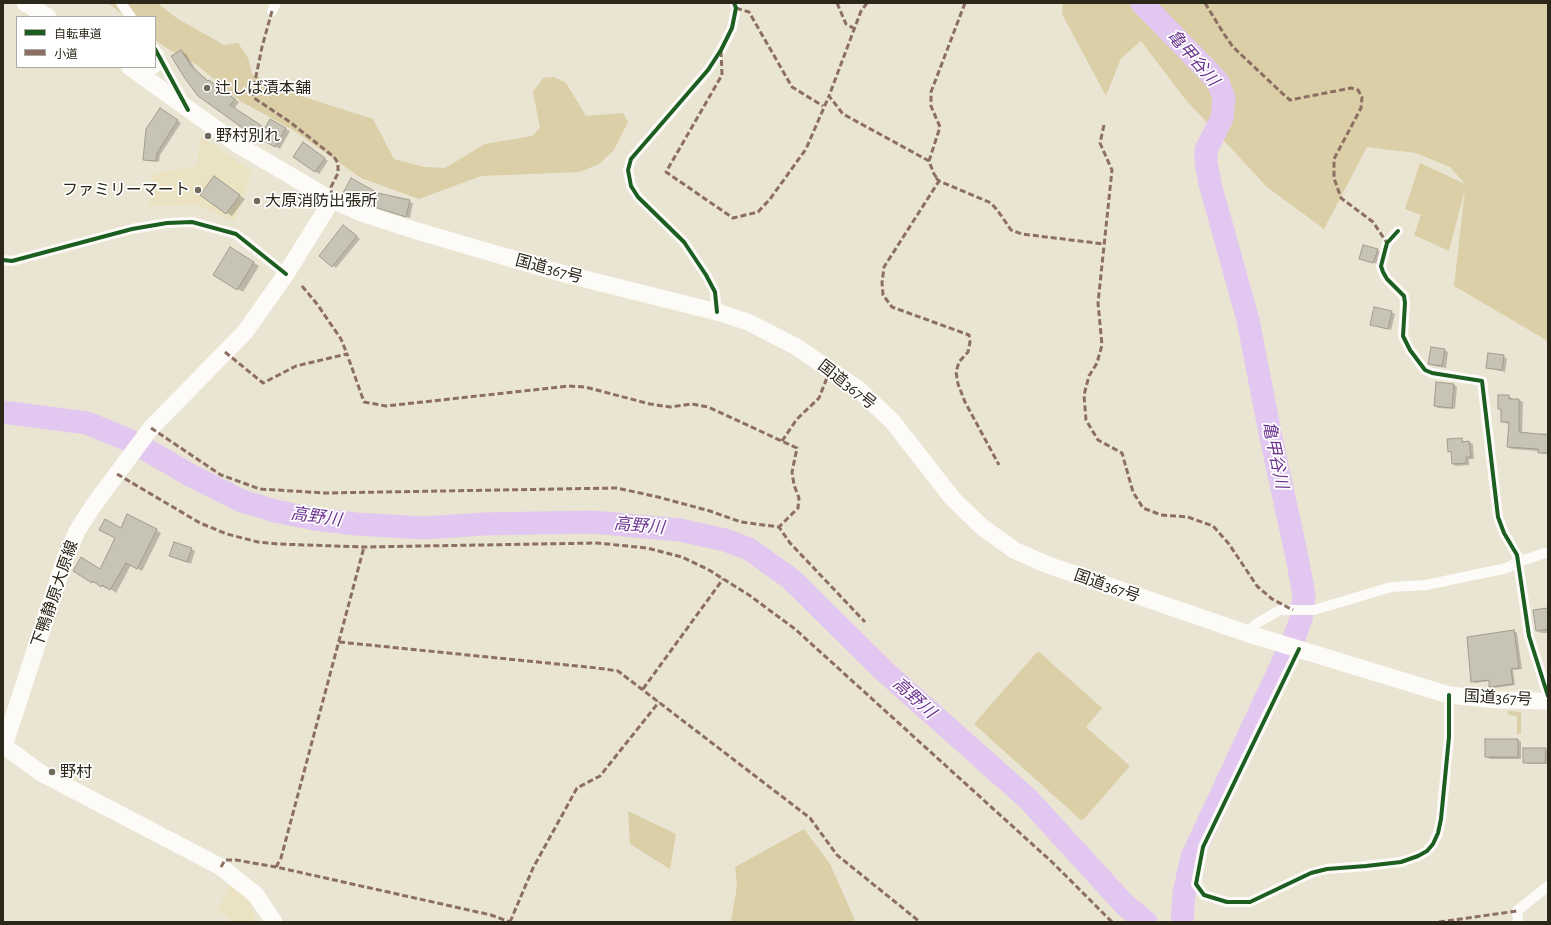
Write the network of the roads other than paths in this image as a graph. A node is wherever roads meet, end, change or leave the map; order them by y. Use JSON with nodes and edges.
{"nodes":[{"id":1,"x":25,"y":3,"type":"edge"},
{"id":2,"x":121,"y":3,"type":"edge"},
{"id":3,"x":734,"y":3,"type":"edge"},
{"id":4,"x":46,"y":16,"type":"edge"},
{"id":5,"x":130,"y":16,"type":"edge"},
{"id":6,"x":157,"y":52,"type":"edge"},
{"id":7,"x":156,"y":67,"type":"edge"},
{"id":8,"x":154,"y":68,"type":"edge"},
{"id":9,"x":135,"y":70,"type":"edge"},
{"id":10,"x":188,"y":110,"type":"junction"},
{"id":11,"x":332,"y":200,"type":"junction"},
{"id":12,"x":1398,"y":231,"type":"dead end"},
{"id":13,"x":3,"y":260,"type":"edge"},
{"id":14,"x":286,"y":274,"type":"junction"},
{"id":15,"x":717,"y":312,"type":"junction"},
{"id":16,"x":1548,"y":552,"type":"edge"},
{"id":17,"x":1518,"y":562,"type":"junction"},
{"id":18,"x":1246,"y":633,"type":"junction"},
{"id":19,"x":1299,"y":649,"type":"junction"},
{"id":20,"x":1448,"y":695,"type":"junction"},
{"id":21,"x":1548,"y":696,"type":"edge"},
{"id":22,"x":1548,"y":701,"type":"edge"},
{"id":23,"x":1548,"y":886,"type":"edge"},
{"id":24,"x":1518,"y":918,"type":"edge"},
{"id":25,"x":274,"y":922,"type":"edge"}],
"edges":[{"from":1,"to":4,"type":"main road"},
{"from":2,"to":5,"type":"street"},
{"from":3,"to":15,"type":"street"},
{"from":6,"to":7,"type":"street"},
{"from":6,"to":10,"type":"street"},
{"from":8,"to":9,"type":"street"},
{"from":9,"to":10,"type":"main road","name":"国道367号"},
{"from":10,"to":11,"type":"main road","name":"国道367号"},
{"from":11,"to":14,"type":"main road","name":"下鴨静原大原線"},
{"from":11,"to":15,"type":"main road","name":"国道367号"},
{"from":12,"to":17,"type":"street"},
{"from":13,"to":14,"type":"street"},
{"from":14,"to":25,"type":"main road","name":"下鴨静原大原線"},
{"from":15,"to":18,"type":"main road","name":"国道367号"},
{"from":16,"to":17,"type":"street"},
{"from":17,"to":18,"type":"street"},
{"from":17,"to":21,"type":"street"},
{"from":18,"to":19,"type":"main road","name":"国道367号"},
{"from":19,"to":20,"type":"main road","name":"国道367号"},
{"from":19,"to":20,"type":"street"},
{"from":20,"to":22,"type":"main road","name":"国道367号"},
{"from":23,"to":24,"type":"street"}]}
